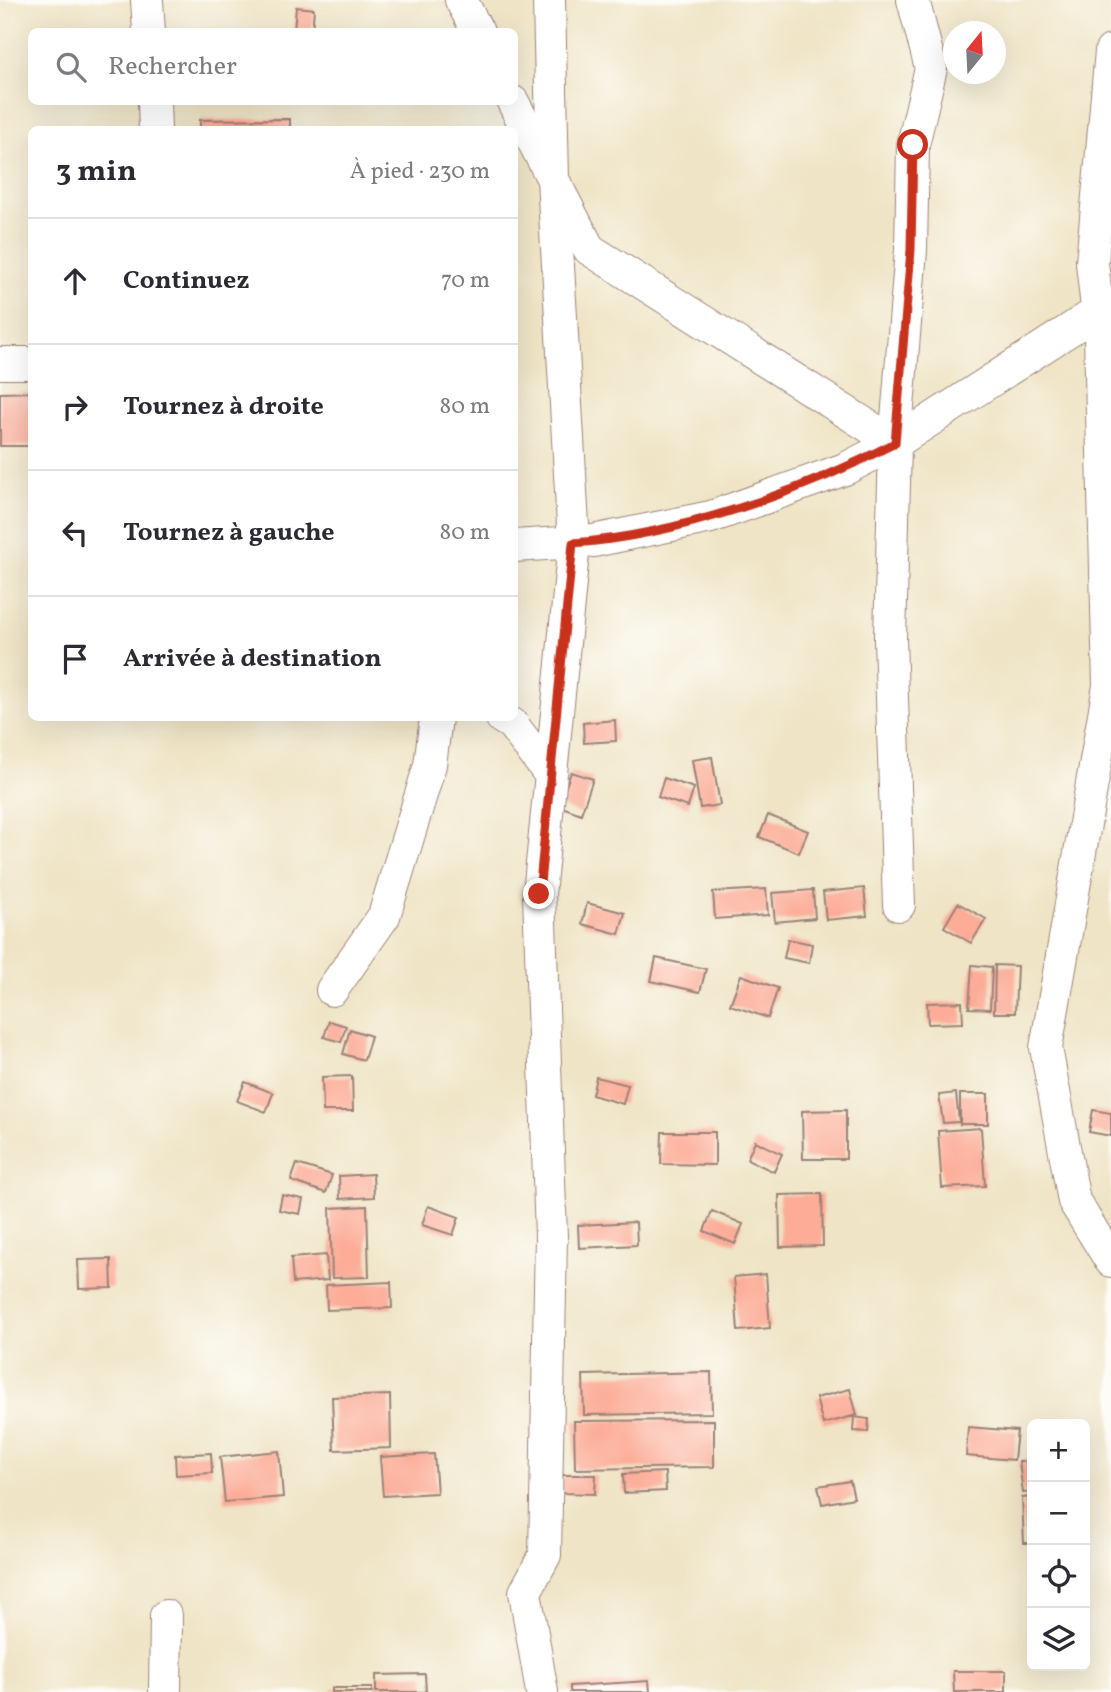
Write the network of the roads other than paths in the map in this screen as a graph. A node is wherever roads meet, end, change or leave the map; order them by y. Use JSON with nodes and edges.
{"nodes":[{"id":1,"x":147,"y":0,"type":"edge"},
{"id":2,"x":461,"y":0,"type":"edge"},
{"id":3,"x":549,"y":0,"type":"edge"},
{"id":4,"x":913,"y":0,"type":"edge"},
{"id":5,"x":149,"y":28,"type":"edge"},
{"id":6,"x":476,"y":28,"type":"edge"},
{"id":7,"x":1111,"y":51,"type":"edge"},
{"id":8,"x":154,"y":105,"type":"edge"},
{"id":9,"x":515,"y":105,"type":"edge"},
{"id":10,"x":155,"y":126,"type":"edge"},
{"id":11,"x":553,"y":179,"type":"junction"},
{"id":12,"x":1105,"y":322,"type":"edge"},
{"id":13,"x":0,"y":363,"type":"edge"},
{"id":14,"x":28,"y":363,"type":"edge"},
{"id":15,"x":895,"y":443,"type":"junction"},
{"id":16,"x":573,"y":543,"type":"junction"},
{"id":17,"x":518,"y":545,"type":"edge"},
{"id":18,"x":436,"y":721,"type":"edge"},
{"id":19,"x":507,"y":721,"type":"edge"},
{"id":20,"x":549,"y":773,"type":"junction"},
{"id":21,"x":899,"y":905,"type":"dead end"},
{"id":22,"x":332,"y":990,"type":"dead end"},
{"id":23,"x":1111,"y":1261,"type":"edge"},
{"id":24,"x":166,"y":1616,"type":"dead end"},
{"id":25,"x":165,"y":1692,"type":"edge"},
{"id":26,"x":542,"y":1692,"type":"edge"}],
"edges":[{"from":1,"to":5,"type":"street"},
{"from":2,"to":6,"type":"street"},
{"from":3,"to":11,"type":"street"},
{"from":4,"to":15,"type":"street"},
{"from":7,"to":12,"type":"street"},
{"from":8,"to":10,"type":"street"},
{"from":9,"to":11,"type":"street"},
{"from":11,"to":15,"type":"street"},
{"from":11,"to":16,"type":"street"},
{"from":12,"to":15,"type":"street"},
{"from":12,"to":23,"type":"street"},
{"from":13,"to":14,"type":"street"},
{"from":15,"to":16,"type":"street"},
{"from":15,"to":21,"type":"street"},
{"from":16,"to":17,"type":"street"},
{"from":16,"to":20,"type":"street"},
{"from":18,"to":22,"type":"street"},
{"from":19,"to":20,"type":"street"},
{"from":20,"to":26,"type":"street"},
{"from":24,"to":25,"type":"street"}]}
